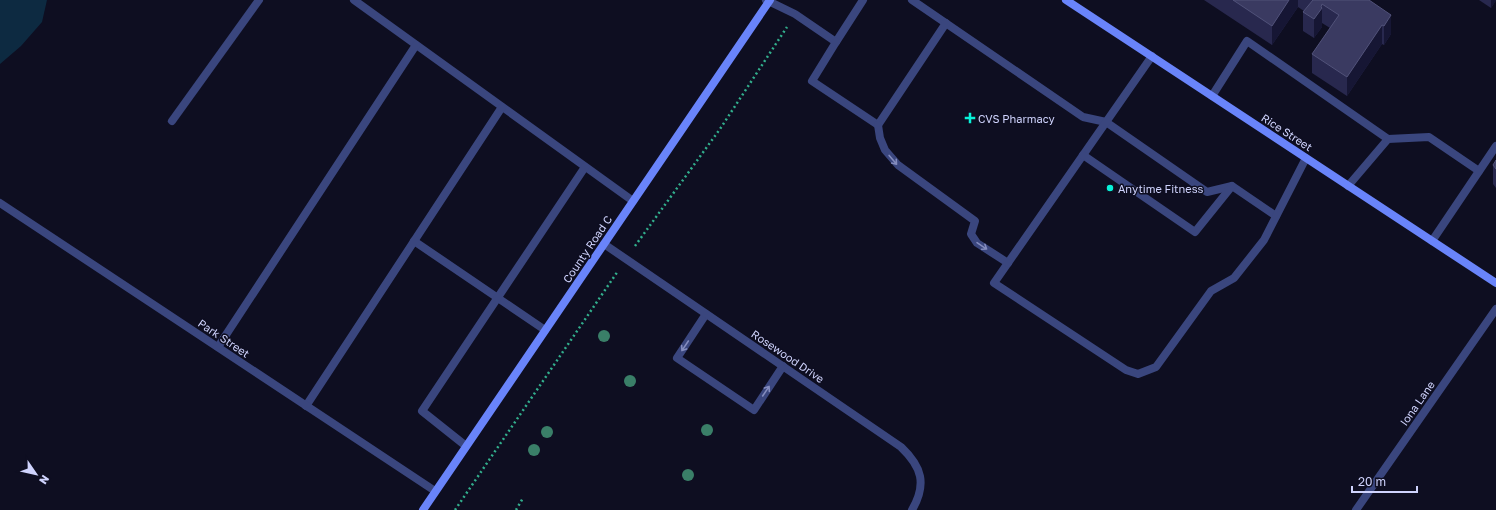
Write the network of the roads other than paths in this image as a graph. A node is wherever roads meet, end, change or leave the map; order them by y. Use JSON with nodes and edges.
{"nodes":[{"id":1,"x":258,"y":0,"type":"edge"},
{"id":2,"x":354,"y":0,"type":"edge"},
{"id":3,"x":863,"y":0,"type":"edge"},
{"id":4,"x":912,"y":0,"type":"edge"},
{"id":5,"x":1066,"y":0,"type":"edge"},
{"id":6,"x":768,"y":1,"type":"edge"},
{"id":7,"x":946,"y":23,"type":"junction"},
{"id":8,"x":836,"y":42,"type":"junction"},
{"id":9,"x":416,"y":45,"type":"junction"},
{"id":10,"x":1152,"y":56,"type":"junction"},
{"id":11,"x":1212,"y":96,"type":"junction"},
{"id":12,"x":502,"y":107,"type":"junction"},
{"id":13,"x":172,"y":121,"type":"dead end"},
{"id":14,"x":1106,"y":122,"type":"junction"},
{"id":15,"x":878,"y":125,"type":"junction"},
{"id":16,"x":1388,"y":139,"type":"junction"},
{"id":17,"x":1496,"y":146,"type":"edge"},
{"id":18,"x":1083,"y":155,"type":"junction"},
{"id":19,"x":1306,"y":158,"type":"junction"},
{"id":20,"x":585,"y":167,"type":"junction"},
{"id":21,"x":1479,"y":171,"type":"junction"},
{"id":22,"x":1232,"y":186,"type":"junction"},
{"id":23,"x":1348,"y":186,"type":"junction"},
{"id":24,"x":633,"y":201,"type":"junction"},
{"id":25,"x":0,"y":203,"type":"edge"},
{"id":26,"x":1276,"y":216,"type":"junction"},
{"id":27,"x":414,"y":241,"type":"junction"},
{"id":28,"x":1432,"y":241,"type":"junction"},
{"id":29,"x":604,"y":244,"type":"junction"},
{"id":30,"x":1008,"y":263,"type":"junction"},
{"id":31,"x":1496,"y":283,"type":"edge"},
{"id":32,"x":498,"y":298,"type":"junction"},
{"id":33,"x":1496,"y":309,"type":"edge"},
{"id":34,"x":706,"y":314,"type":"junction"},
{"id":35,"x":545,"y":330,"type":"junction"},
{"id":36,"x":218,"y":347,"type":"junction"},
{"id":37,"x":783,"y":366,"type":"junction"},
{"id":38,"x":306,"y":406,"type":"junction"},
{"id":39,"x":466,"y":446,"type":"junction"},
{"id":40,"x":435,"y":491,"type":"junction"},
{"id":41,"x":423,"y":510,"type":"edge"},
{"id":42,"x":912,"y":510,"type":"edge"},
{"id":43,"x":1356,"y":510,"type":"edge"}],
"edges":[{"from":1,"to":13,"type":"street"},
{"from":2,"to":9,"type":"street"},
{"from":3,"to":8,"type":"street"},
{"from":4,"to":7,"type":"street"},
{"from":5,"to":10,"type":"main road","name":"Rice Street"},
{"from":6,"to":8,"type":"street"},
{"from":6,"to":24,"type":"main road","name":"County Road C"},
{"from":7,"to":14,"type":"street"},
{"from":7,"to":15,"type":"street"},
{"from":8,"to":15,"type":"street"},
{"from":9,"to":12,"type":"street"},
{"from":9,"to":36,"type":"street"},
{"from":10,"to":11,"type":"main road","name":"Rice Street"},
{"from":10,"to":14,"type":"street"},
{"from":11,"to":16,"type":"street"},
{"from":11,"to":19,"type":"main road","name":"Rice Street"},
{"from":12,"to":20,"type":"street"},
{"from":12,"to":27,"type":"street"},
{"from":14,"to":18,"type":"street"},
{"from":14,"to":22,"type":"street"},
{"from":15,"to":30,"type":"street","one_way":true},
{"from":16,"to":21,"type":"street"},
{"from":16,"to":23,"type":"street"},
{"from":17,"to":21,"type":"street"},
{"from":18,"to":22,"type":"street"},
{"from":18,"to":30,"type":"street"},
{"from":19,"to":23,"type":"main road","name":"Rice Street"},
{"from":19,"to":26,"type":"street"},
{"from":20,"to":24,"type":"street"},
{"from":20,"to":32,"type":"street"},
{"from":21,"to":28,"type":"street"},
{"from":22,"to":26,"type":"street"},
{"from":23,"to":28,"type":"main road","name":"Rice Street"},
{"from":24,"to":29,"type":"main road","name":"County Road C"},
{"from":25,"to":36,"type":"street","name":"Park Street"},
{"from":26,"to":30,"type":"street"},
{"from":27,"to":32,"type":"street"},
{"from":27,"to":38,"type":"street"},
{"from":28,"to":31,"type":"main road","name":"Rice Street"},
{"from":29,"to":34,"type":"street","name":"Rosewood Drive"},
{"from":29,"to":35,"type":"main road","name":"County Road C"},
{"from":32,"to":35,"type":"street"},
{"from":32,"to":39,"type":"street"},
{"from":33,"to":43,"type":"street","name":"Iona Lane"},
{"from":34,"to":37,"type":"street","name":"Rosewood Drive"},
{"from":34,"to":37,"type":"street","one_way":true},
{"from":35,"to":39,"type":"main road","name":"County Road C"},
{"from":36,"to":38,"type":"street","name":"Park Street"},
{"from":37,"to":42,"type":"street","name":"Rosewood Drive"},
{"from":38,"to":40,"type":"street","name":"Park Street"},
{"from":39,"to":40,"type":"main road","name":"County Road C"},
{"from":40,"to":41,"type":"main road","name":"County Road C"}]}
